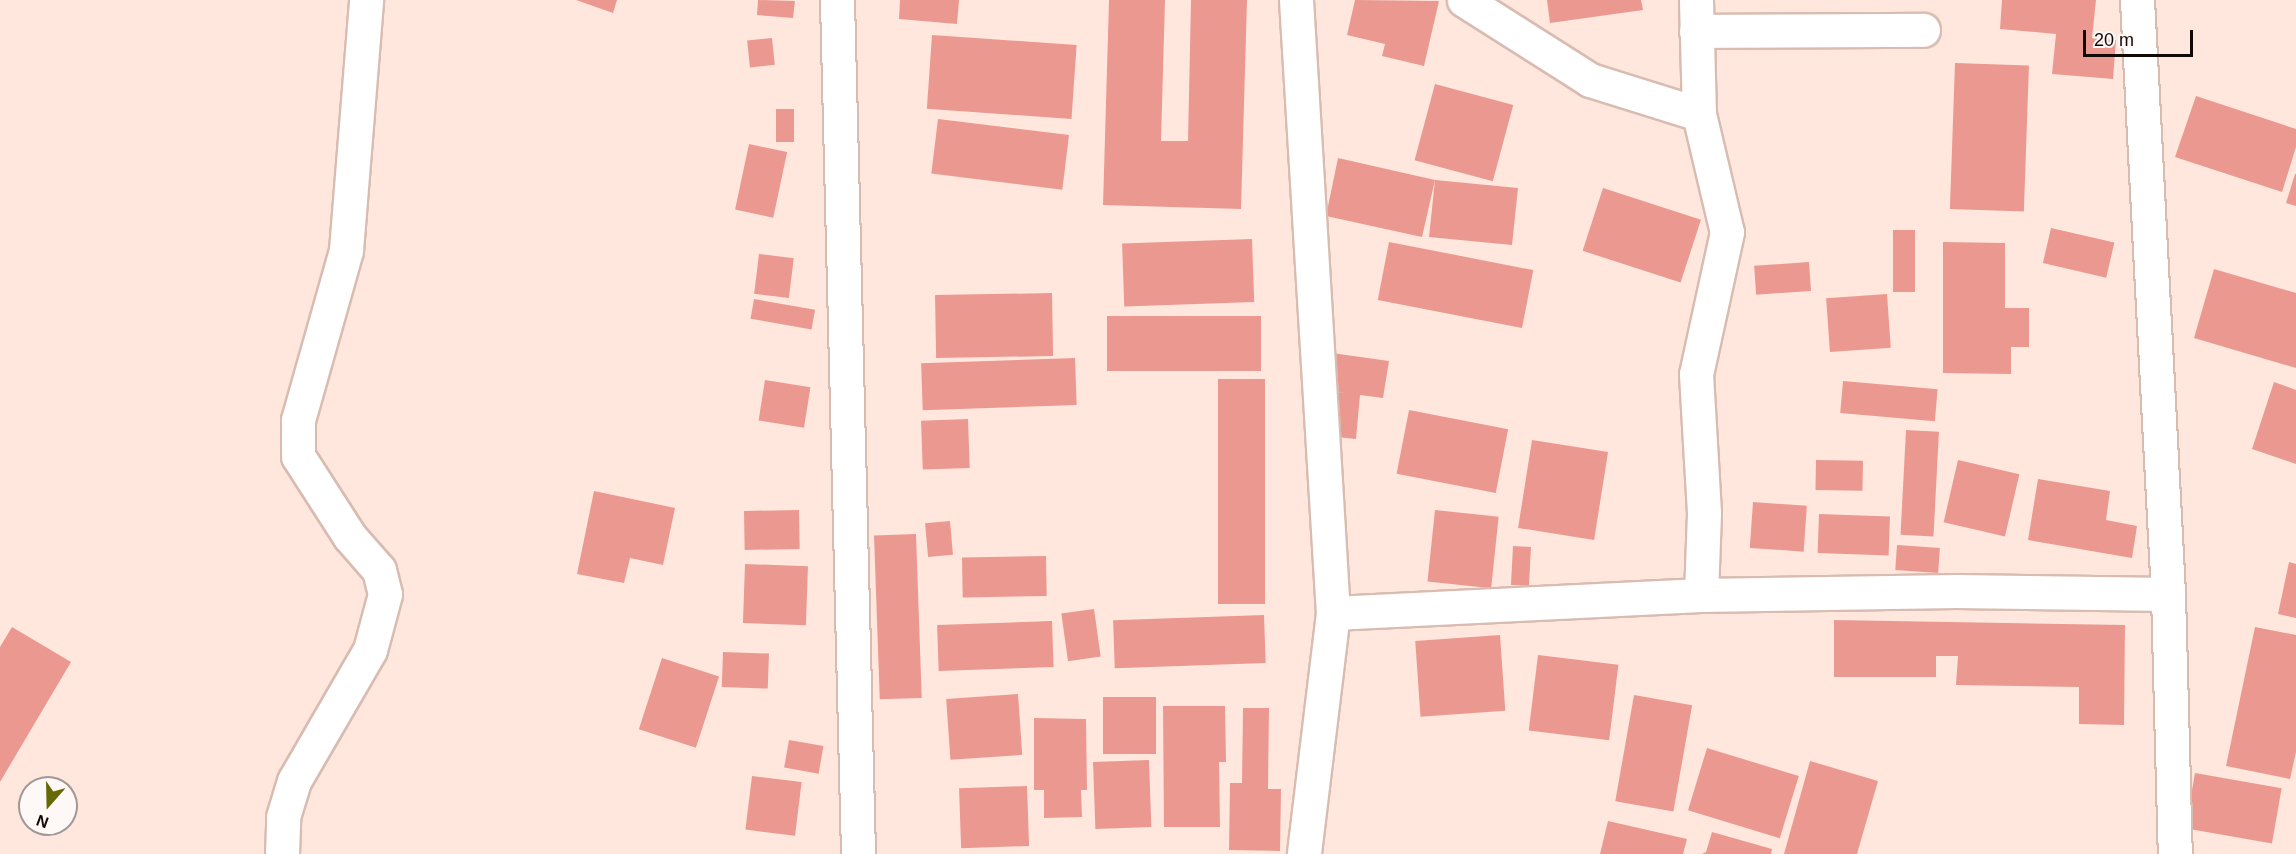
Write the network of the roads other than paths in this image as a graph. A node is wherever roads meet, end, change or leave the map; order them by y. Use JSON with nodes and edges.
{"nodes":[{"id":1,"x":366,"y":0,"type":"edge"},
{"id":2,"x":837,"y":0,"type":"edge"},
{"id":3,"x":1296,"y":0,"type":"edge"},
{"id":4,"x":1464,"y":0,"type":"edge"},
{"id":5,"x":2137,"y":0,"type":"edge"},
{"id":6,"x":1696,"y":16,"type":"edge"},
{"id":7,"x":1923,"y":30,"type":"dead end"},
{"id":8,"x":1699,"y":114,"type":"junction"},
{"id":9,"x":2168,"y":594,"type":"junction"},
{"id":10,"x":1701,"y":595,"type":"junction"},
{"id":11,"x":1333,"y":613,"type":"junction"},
{"id":12,"x":282,"y":854,"type":"edge"},
{"id":13,"x":858,"y":854,"type":"edge"},
{"id":14,"x":1304,"y":854,"type":"edge"},
{"id":15,"x":2175,"y":854,"type":"edge"}],
"edges":[{"from":1,"to":12,"type":"street"},
{"from":2,"to":13,"type":"street"},
{"from":3,"to":11,"type":"street"},
{"from":4,"to":8,"type":"street"},
{"from":5,"to":9,"type":"street"},
{"from":6,"to":7,"type":"street"},
{"from":6,"to":8,"type":"street"},
{"from":8,"to":10,"type":"street"},
{"from":9,"to":10,"type":"street"},
{"from":9,"to":15,"type":"street"},
{"from":10,"to":11,"type":"street"},
{"from":11,"to":14,"type":"street"}]}
